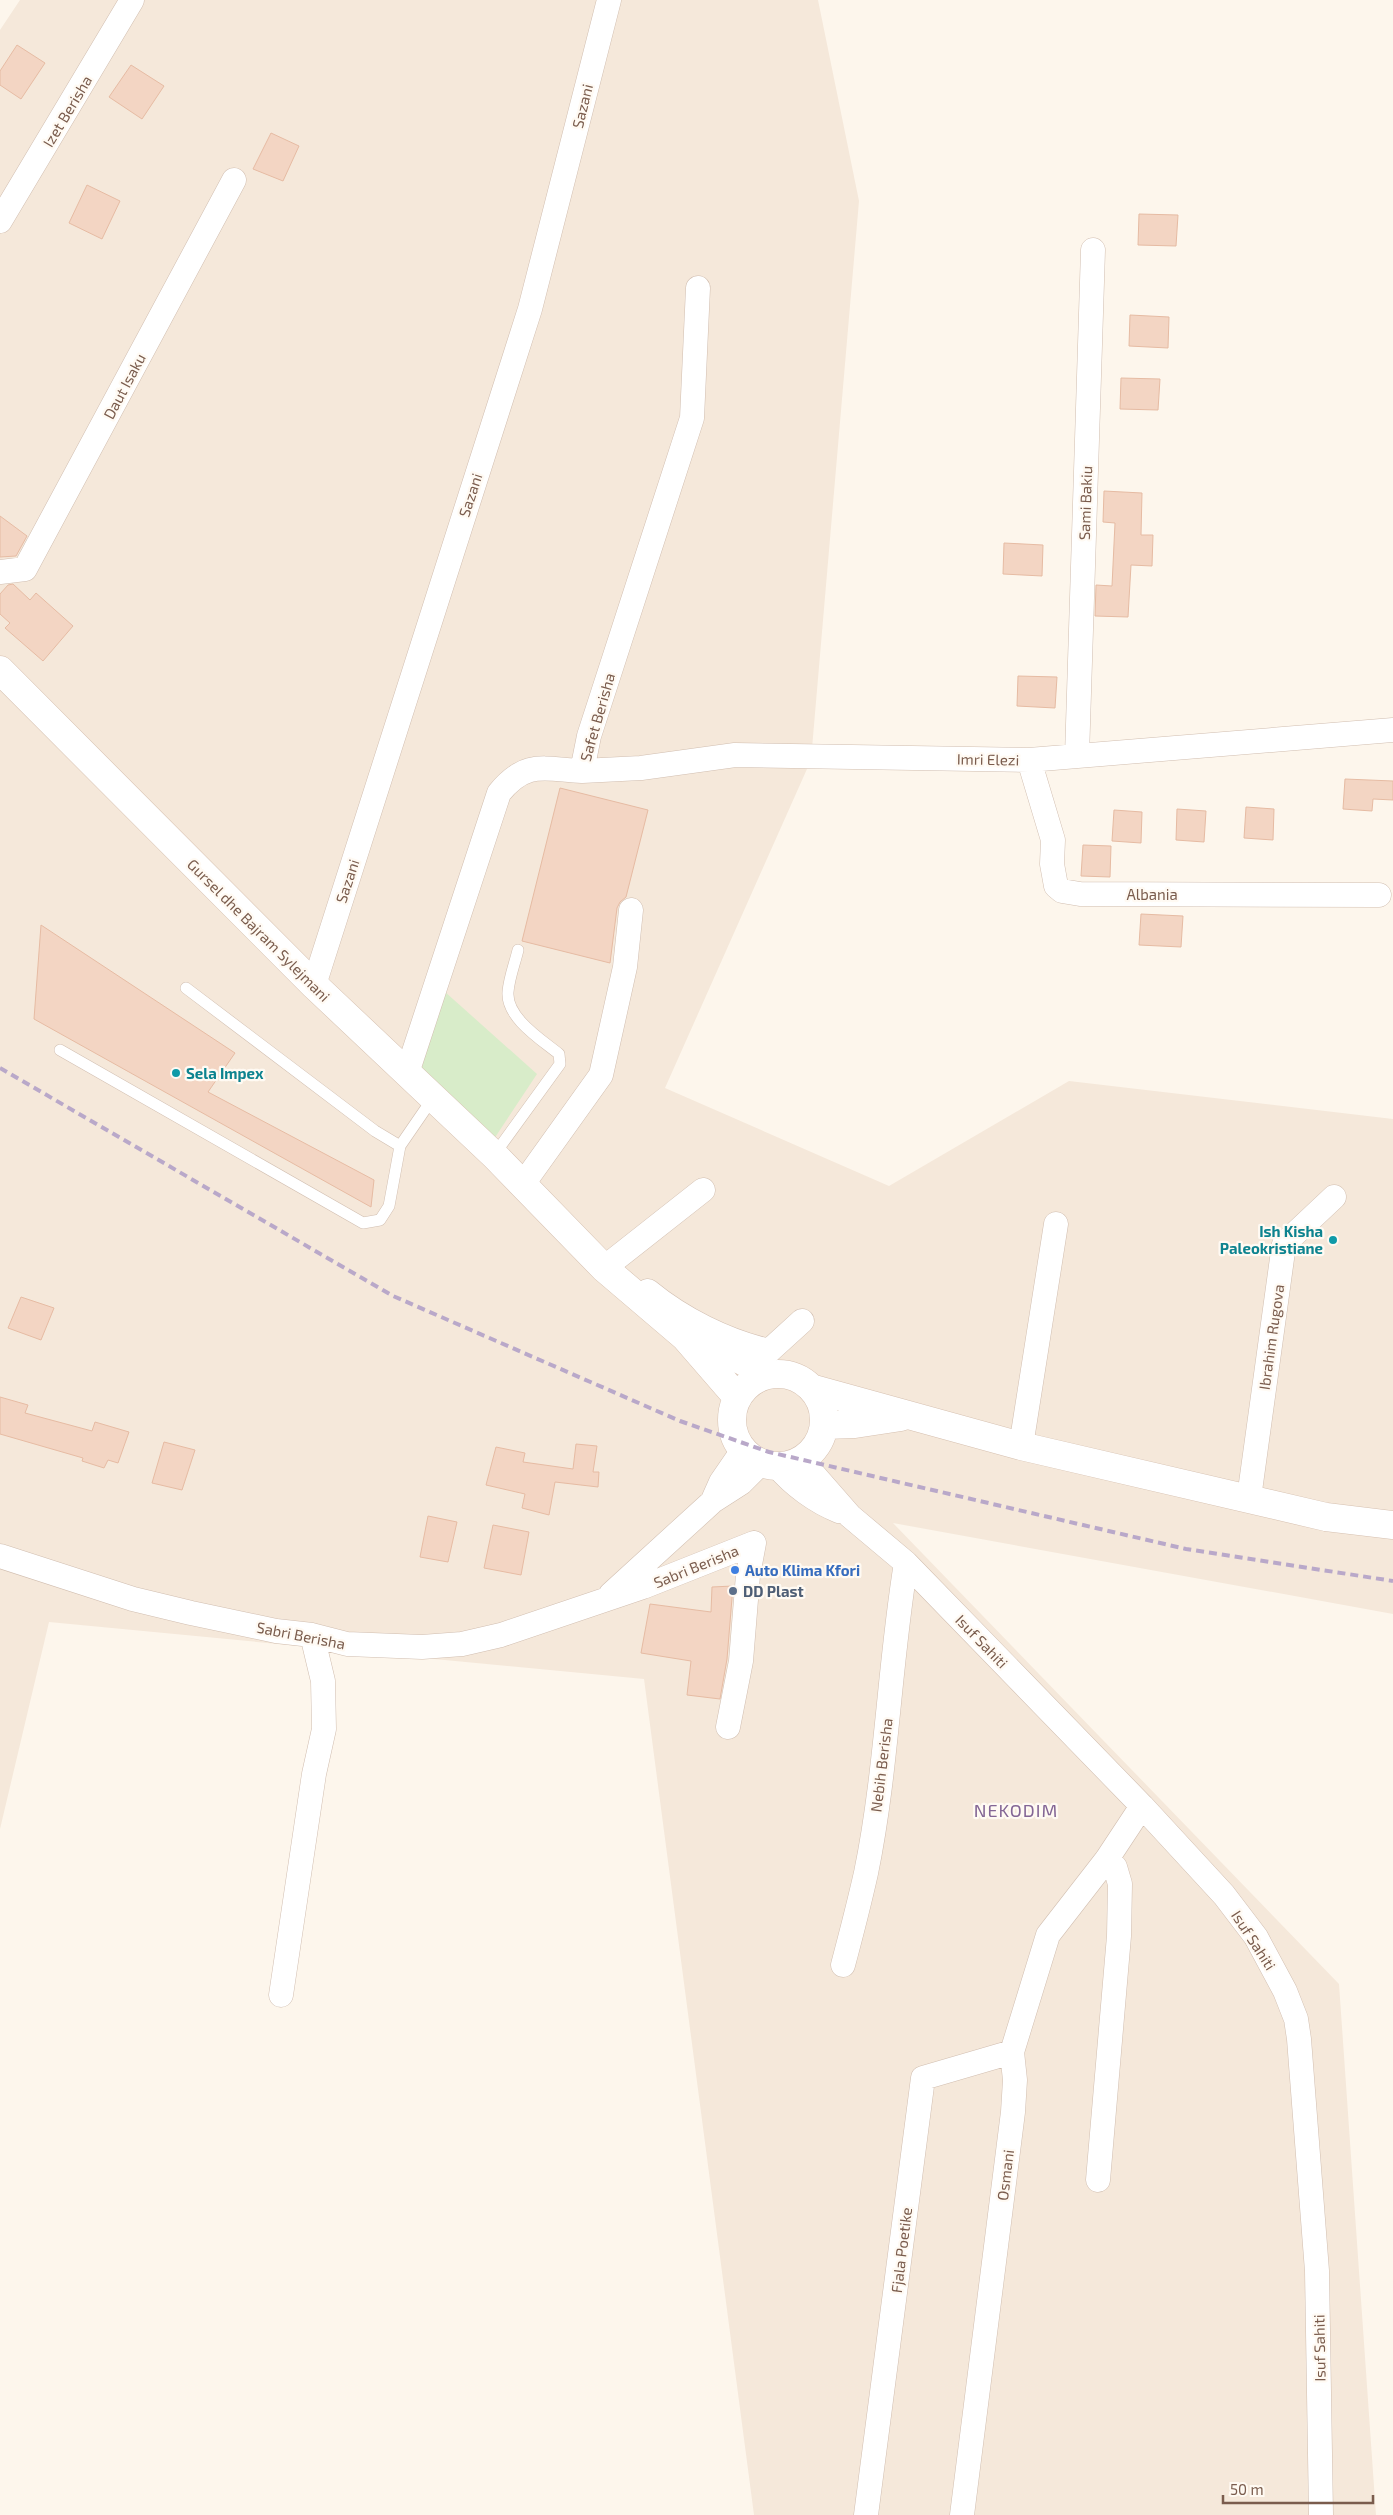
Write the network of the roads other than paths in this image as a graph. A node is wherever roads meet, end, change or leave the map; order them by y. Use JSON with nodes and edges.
{"nodes":[{"id":1,"x":132,"y":0,"type":"edge"},
{"id":2,"x":609,"y":0,"type":"edge"},
{"id":3,"x":234,"y":180,"type":"dead end"},
{"id":4,"x":0,"y":221,"type":"edge"},
{"id":5,"x":1093,"y":250,"type":"dead end"},
{"id":6,"x":698,"y":288,"type":"dead end"},
{"id":7,"x":0,"y":572,"type":"edge"},
{"id":8,"x":0,"y":670,"type":"edge"},
{"id":9,"x":1393,"y":730,"type":"edge"},
{"id":10,"x":1077,"y":756,"type":"junction"},
{"id":11,"x":1029,"y":760,"type":"junction"},
{"id":12,"x":582,"y":771,"type":"junction"},
{"id":13,"x":1379,"y":895,"type":"dead end"},
{"id":14,"x":631,"y":910,"type":"dead end"},
{"id":15,"x":518,"y":950,"type":"dead end"},
{"id":16,"x":314,"y":985,"type":"junction"},
{"id":17,"x":186,"y":988,"type":"dead end"},
{"id":18,"x":60,"y":1050,"type":"dead end"},
{"id":19,"x":407,"y":1073,"type":"junction"},
{"id":20,"x":433,"y":1098,"type":"junction"},
{"id":21,"x":400,"y":1146,"type":"junction"},
{"id":22,"x":494,"y":1155,"type":"junction"},
{"id":23,"x":523,"y":1184,"type":"junction"},
{"id":24,"x":703,"y":1190,"type":"dead end"},
{"id":25,"x":1334,"y":1196,"type":"dead end"},
{"id":26,"x":1056,"y":1224,"type":"dead end"},
{"id":27,"x":608,"y":1265,"type":"junction"},
{"id":28,"x":802,"y":1321,"type":"dead end"},
{"id":29,"x":685,"y":1337,"type":"junction"},
{"id":30,"x":768,"y":1363,"type":"junction"},
{"id":31,"x":814,"y":1389,"type":"junction"},
{"id":32,"x":737,"y":1397,"type":"junction"},
{"id":33,"x":908,"y":1416,"type":"junction"},
{"id":34,"x":824,"y":1425,"type":"junction"},
{"id":35,"x":1021,"y":1446,"type":"junction"},
{"id":36,"x":771,"y":1460,"type":"junction"},
{"id":37,"x":1249,"y":1498,"type":"junction"},
{"id":38,"x":1393,"y":1525,"type":"edge"},
{"id":39,"x":0,"y":1556,"type":"edge"},
{"id":40,"x":906,"y":1563,"type":"junction"},
{"id":41,"x":604,"y":1600,"type":"junction"},
{"id":42,"x":312,"y":1635,"type":"junction"},
{"id":43,"x":728,"y":1727,"type":"dead end"},
{"id":44,"x":1142,"y":1806,"type":"junction"},
{"id":45,"x":1107,"y":1859,"type":"junction"},
{"id":46,"x":843,"y":1966,"type":"dead end"},
{"id":47,"x":281,"y":1995,"type":"dead end"},
{"id":48,"x":1012,"y":2052,"type":"junction"},
{"id":49,"x":1098,"y":2180,"type":"dead end"},
{"id":50,"x":866,"y":2515,"type":"edge"},
{"id":51,"x":962,"y":2515,"type":"edge"},
{"id":52,"x":1321,"y":2515,"type":"edge"}],
"edges":[{"from":1,"to":4,"type":"street","name":"Izet Berisha"},
{"from":2,"to":16,"type":"street","name":"Sazani"},
{"from":3,"to":7,"type":"street","name":"Daut Isaku"},
{"from":5,"to":10,"type":"street","name":"Sami Bakiu"},
{"from":6,"to":12,"type":"street","name":"Safet Berisha"},
{"from":8,"to":16,"type":"street","name":"Gursel dhe Bajram Sylejmani"},
{"from":9,"to":10,"type":"street","name":"Imri Elezi"},
{"from":10,"to":11,"type":"street","name":"Imri Elezi"},
{"from":11,"to":12,"type":"street","name":"Imri Elezi"},
{"from":11,"to":13,"type":"street","name":"Albania"},
{"from":12,"to":19,"type":"street","name":"Safet Berisha"},
{"from":14,"to":23,"type":"street"},
{"from":15,"to":22,"type":"lane"},
{"from":16,"to":19,"type":"street","name":"Gursel dhe Bajram Sylejmani"},
{"from":17,"to":21,"type":"lane"},
{"from":18,"to":21,"type":"lane"},
{"from":19,"to":20,"type":"street","name":"Gursel dhe Bajram Sylejmani"},
{"from":20,"to":21,"type":"lane"},
{"from":20,"to":22,"type":"street","name":"Gursel dhe Bajram Sylejmani"},
{"from":22,"to":23,"type":"street","name":"Gursel dhe Bajram Sylejmani"},
{"from":23,"to":27,"type":"street","name":"Gursel dhe Bajram Sylejmani"},
{"from":24,"to":27,"type":"street"},
{"from":25,"to":37,"type":"street","name":"Ibrahim Rugova"},
{"from":26,"to":35,"type":"street"},
{"from":27,"to":29,"type":"street","name":"Gursel dhe Bajram Sylejmani"},
{"from":27,"to":30,"type":"street"},
{"from":28,"to":30,"type":"street"},
{"from":29,"to":30,"type":"street","name":"Gursel dhe Bajram Sylejmani"},
{"from":29,"to":32,"type":"street","name":"Gursel dhe Bajram Sylejmani"},
{"from":30,"to":31,"type":"street"},
{"from":30,"to":32,"type":"street"},
{"from":31,"to":33,"type":"street"},
{"from":31,"to":34,"type":"street"},
{"from":32,"to":36,"type":"street"},
{"from":33,"to":34,"type":"street"},
{"from":33,"to":35,"type":"street"},
{"from":34,"to":36,"type":"street"},
{"from":35,"to":37,"type":"street"},
{"from":36,"to":40,"type":"street","name":"Isuf Sahiti"},
{"from":36,"to":41,"type":"street","name":"Sabri Berisha"},
{"from":37,"to":38,"type":"street"},
{"from":39,"to":42,"type":"street","name":"Sabri Berisha"},
{"from":40,"to":44,"type":"street","name":"Isuf Sahiti"},
{"from":40,"to":46,"type":"street","name":"Nebih Berisha"},
{"from":41,"to":42,"type":"street","name":"Sabri Berisha"},
{"from":41,"to":43,"type":"street","name":"Sabri Berisha"},
{"from":42,"to":47,"type":"street"},
{"from":44,"to":45,"type":"street","name":"Osmani"},
{"from":44,"to":52,"type":"street","name":"Isuf Sahiti"},
{"from":45,"to":48,"type":"street","name":"Osmani"},
{"from":45,"to":49,"type":"street"},
{"from":48,"to":50,"type":"street","name":"Fjala Poetike"},
{"from":48,"to":51,"type":"street","name":"Osmani"}]}
